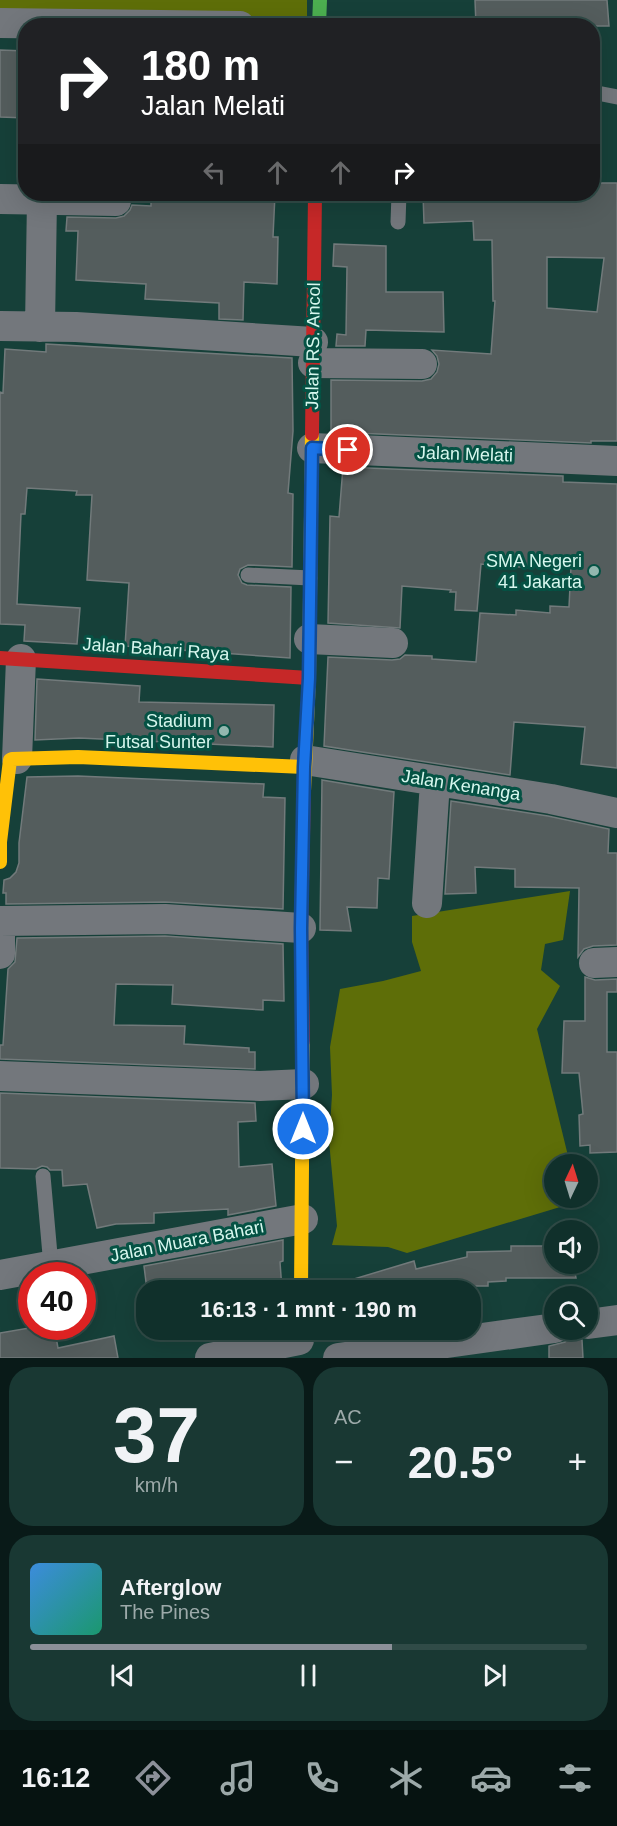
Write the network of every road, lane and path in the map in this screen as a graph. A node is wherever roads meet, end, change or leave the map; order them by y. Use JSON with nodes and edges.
{"nodes":[{"id":1,"x":320,"y":0,"type":"edge"},
{"id":2,"x":319,"y":18,"type":"edge"},
{"id":3,"x":0,"y":23,"type":"edge"},
{"id":4,"x":18,"y":23,"type":"edge"},
{"id":5,"x":600,"y":94,"type":"edge"},
{"id":6,"x":617,"y":97,"type":"edge"},
{"id":7,"x":0,"y":199,"type":"edge"},
{"id":8,"x":18,"y":199,"type":"edge"},
{"id":9,"x":42,"y":201,"type":"edge"},
{"id":10,"x":315,"y":201,"type":"edge"},
{"id":11,"x":399,"y":201,"type":"edge"},
{"id":12,"x":398,"y":222,"type":"dead end"},
{"id":13,"x":0,"y":326,"type":"edge"},
{"id":14,"x":40,"y":327,"type":"junction"},
{"id":15,"x":313,"y":353,"type":"junction"},
{"id":16,"x":422,"y":364,"type":"dead end"},
{"id":17,"x":312,"y":448,"type":"junction"},
{"id":18,"x":617,"y":461,"type":"edge"},
{"id":19,"x":248,"y":575,"type":"dead end"},
{"id":20,"x":310,"y":578,"type":"junction"},
{"id":21,"x":309,"y":639,"type":"junction"},
{"id":22,"x":393,"y":642,"type":"dead end"},
{"id":23,"x":10,"y":658,"type":"edge"},
{"id":24,"x":309,"y":678,"type":"junction"},
{"id":25,"x":304,"y":763,"type":"junction"},
{"id":26,"x":8,"y":773,"type":"edge"},
{"id":27,"x":435,"y":782,"type":"junction"},
{"id":28,"x":617,"y":813,"type":"edge"},
{"id":29,"x":0,"y":842,"type":"edge"},
{"id":30,"x":0,"y":862,"type":"edge"},
{"id":31,"x":427,"y":903,"type":"dead end"},
{"id":32,"x":0,"y":921,"type":"edge"},
{"id":33,"x":301,"y":928,"type":"junction"},
{"id":34,"x":0,"y":929,"type":"edge"},
{"id":35,"x":0,"y":954,"type":"edge"},
{"id":36,"x":0,"y":1076,"type":"edge"},
{"id":37,"x":304,"y":1084,"type":"junction"},
{"id":38,"x":43,"y":1176,"type":"dead end"},
{"id":39,"x":303,"y":1219,"type":"junction"},
{"id":40,"x":51,"y":1262,"type":"edge"},
{"id":41,"x":72,"y":1262,"type":"edge"},
{"id":42,"x":18,"y":1272,"type":"edge"},
{"id":43,"x":0,"y":1275,"type":"edge"},
{"id":44,"x":301,"y":1280,"type":"edge"},
{"id":45,"x":617,"y":1320,"type":"edge"},
{"id":46,"x":598,"y":1323,"type":"edge"},
{"id":47,"x":544,"y":1330,"type":"edge"},
{"id":48,"x":298,"y":1344,"type":"edge"},
{"id":49,"x":210,"y":1358,"type":"edge"},
{"id":50,"x":338,"y":1358,"type":"edge"}],
"edges":[{"from":1,"to":2,"type":"street"},
{"from":3,"to":4,"type":"street"},
{"from":5,"to":6,"type":"lane"},
{"from":7,"to":8,"type":"street"},
{"from":9,"to":14,"type":"street"},
{"from":10,"to":15,"type":"street","name":"Jalan RS. Ancol"},
{"from":11,"to":12,"type":"lane"},
{"from":13,"to":14,"type":"street"},
{"from":14,"to":15,"type":"street"},
{"from":15,"to":16,"type":"street"},
{"from":15,"to":17,"type":"street","name":"Jalan RS. Ancol"},
{"from":17,"to":18,"type":"street","name":"Jalan Melati"},
{"from":17,"to":20,"type":"street","name":"Jalan RS. Ancol"},
{"from":19,"to":20,"type":"lane"},
{"from":20,"to":21,"type":"street","name":"Jalan RS. Ancol"},
{"from":21,"to":22,"type":"street"},
{"from":21,"to":24,"type":"street","name":"Jalan RS. Ancol"},
{"from":23,"to":24,"type":"street","name":"Jalan Bahari Raya"},
{"from":23,"to":26,"type":"street"},
{"from":24,"to":25,"type":"street","name":"Jalan RS. Ancol"},
{"from":25,"to":26,"type":"street"},
{"from":25,"to":27,"type":"street","name":"Jalan Kenanga"},
{"from":25,"to":33,"type":"street","name":"Jalan RS. Ancol"},
{"from":26,"to":29,"type":"street"},
{"from":27,"to":28,"type":"street","name":"Jalan Kenanga"},
{"from":27,"to":31,"type":"street"},
{"from":29,"to":30,"type":"street"},
{"from":32,"to":33,"type":"street"},
{"from":33,"to":37,"type":"street","name":"Jalan RS. Ancol"},
{"from":34,"to":35,"type":"street"},
{"from":36,"to":37,"type":"street"},
{"from":37,"to":39,"type":"street","name":"Jalan RS. Ancol"},
{"from":38,"to":40,"type":"lane"},
{"from":39,"to":41,"type":"street","name":"Jalan Muara Bahari"},
{"from":39,"to":44,"type":"street","name":"Jalan RS. Ancol"},
{"from":42,"to":43,"type":"street","name":"Jalan Muara Bahari"},
{"from":45,"to":46,"type":"street"},
{"from":47,"to":50,"type":"street"},
{"from":48,"to":49,"type":"street"}]}
